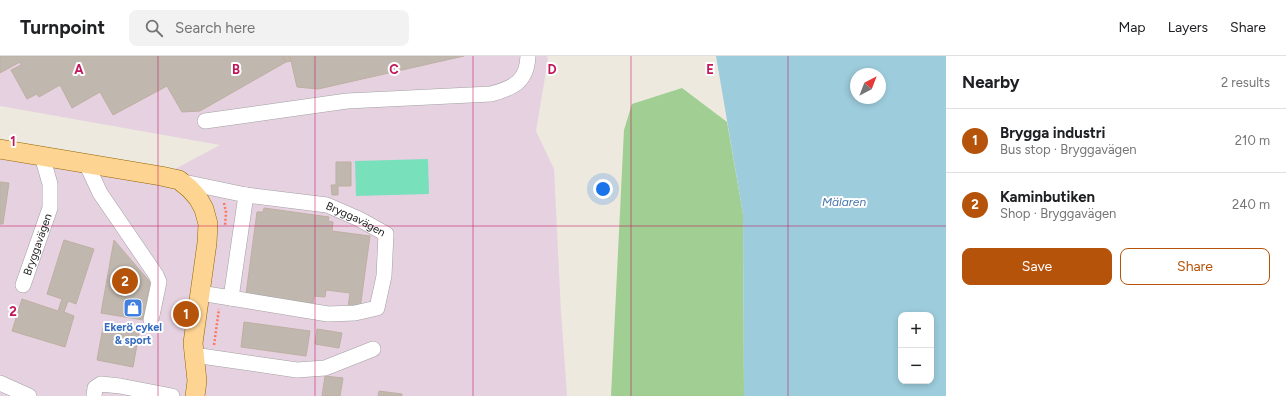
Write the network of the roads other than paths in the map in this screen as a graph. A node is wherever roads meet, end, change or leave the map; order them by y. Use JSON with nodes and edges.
{"nodes":[{"id":1,"x":528,"y":56,"type":"edge"},
{"id":2,"x":205,"y":122,"type":"dead end"},
{"id":3,"x":0,"y":149,"type":"edge"},
{"id":4,"x":42,"y":156,"type":"junction"},
{"id":5,"x":86,"y":164,"type":"junction"},
{"id":6,"x":179,"y":180,"type":"junction"},
{"id":7,"x":246,"y":195,"type":"junction"},
{"id":8,"x":23,"y":285,"type":"dead end"},
{"id":9,"x":200,"y":293,"type":"junction"},
{"id":10,"x":225,"y":297,"type":"junction"},
{"id":11,"x":151,"y":320,"type":"dead end"},
{"id":12,"x":373,"y":349,"type":"dead end"},
{"id":13,"x":203,"y":356,"type":"junction"},
{"id":14,"x":0,"y":383,"type":"edge"},
{"id":15,"x":29,"y":396,"type":"edge"},
{"id":16,"x":94,"y":396,"type":"edge"},
{"id":17,"x":172,"y":396,"type":"edge"},
{"id":18,"x":195,"y":396,"type":"edge"}],
"edges":[{"from":1,"to":2,"type":"lane"},
{"from":3,"to":4,"type":"main road","name":"Bryggavägen"},
{"from":4,"to":5,"type":"main road","name":"Bryggavägen"},
{"from":4,"to":8,"type":"lane","name":"Bryggavägen"},
{"from":5,"to":6,"type":"main road","name":"Bryggavägen"},
{"from":5,"to":11,"type":"lane"},
{"from":6,"to":7,"type":"lane","name":"Bryggavägen"},
{"from":6,"to":9,"type":"main road","name":"Bryggavägen"},
{"from":7,"to":10,"type":"lane"},
{"from":7,"to":10,"type":"lane","name":"Bryggavägen"},
{"from":9,"to":10,"type":"lane","name":"Bryggavägen"},
{"from":9,"to":13,"type":"main road","name":"Bryggavägen"},
{"from":12,"to":13,"type":"lane"},
{"from":13,"to":18,"type":"main road","name":"Bryggavägen"},
{"from":14,"to":15,"type":"lane"},
{"from":16,"to":17,"type":"lane"}]}
